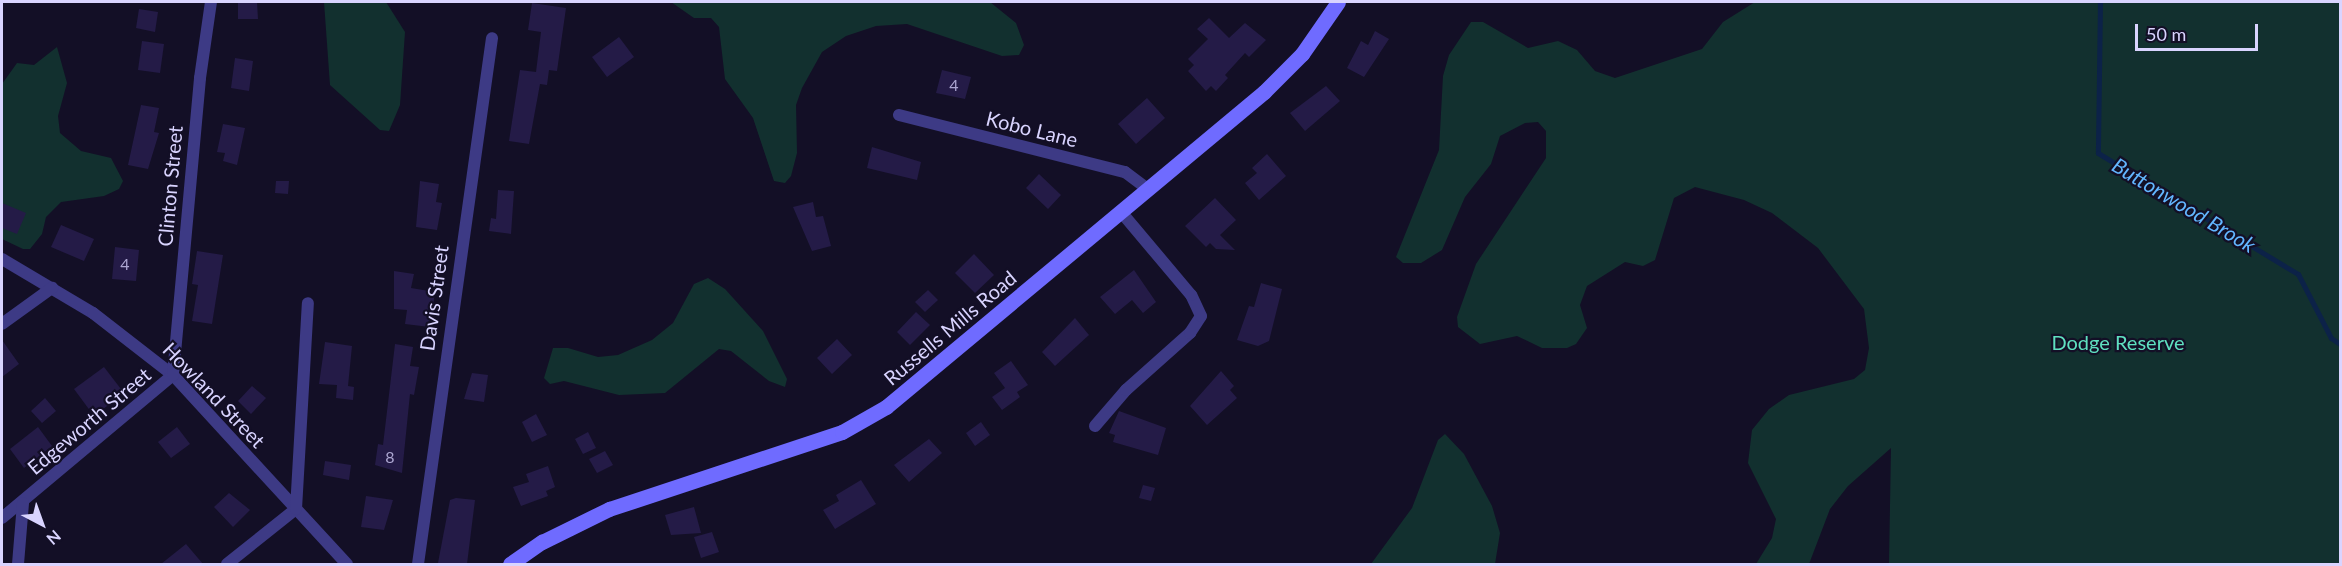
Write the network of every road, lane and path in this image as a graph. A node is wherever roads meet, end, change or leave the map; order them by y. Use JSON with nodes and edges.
{"nodes":[{"id":1,"x":211,"y":2,"type":"edge"},
{"id":2,"x":1338,"y":2,"type":"edge"},
{"id":3,"x":492,"y":38,"type":"dead end"},
{"id":4,"x":899,"y":115,"type":"dead end"},
{"id":5,"x":1149,"y":190,"type":"junction"},
{"id":6,"x":1122,"y":213,"type":"junction"},
{"id":7,"x":2,"y":259,"type":"edge"},
{"id":8,"x":52,"y":288,"type":"junction"},
{"id":9,"x":308,"y":303,"type":"dead end"},
{"id":10,"x":2,"y":324,"type":"edge"},
{"id":11,"x":173,"y":375,"type":"junction"},
{"id":12,"x":1095,"y":426,"type":"dead end"},
{"id":13,"x":23,"y":503,"type":"junction"},
{"id":14,"x":296,"y":508,"type":"junction"},
{"id":15,"x":2,"y":518,"type":"edge"},
{"id":16,"x":18,"y":564,"type":"edge"},
{"id":17,"x":227,"y":564,"type":"edge"},
{"id":18,"x":347,"y":564,"type":"edge"},
{"id":19,"x":418,"y":564,"type":"edge"},
{"id":20,"x":510,"y":564,"type":"edge"}],
"edges":[{"from":1,"to":11,"type":"street","name":"Clinton Street"},
{"from":2,"to":5,"type":"main road","name":"Russells Mills Road"},
{"from":3,"to":19,"type":"street","name":"Davis Street"},
{"from":4,"to":5,"type":"street","name":"Kobo Lane"},
{"from":5,"to":6,"type":"main road","name":"Russells Mills Road"},
{"from":6,"to":12,"type":"street"},
{"from":6,"to":20,"type":"main road","name":"Russells Mills Road"},
{"from":7,"to":8,"type":"street","name":"Howland Street"},
{"from":8,"to":10,"type":"street"},
{"from":8,"to":11,"type":"street","name":"Howland Street"},
{"from":9,"to":14,"type":"street"},
{"from":11,"to":13,"type":"street","name":"Edgeworth Street"},
{"from":11,"to":14,"type":"street","name":"Howland Street"},
{"from":13,"to":15,"type":"street","name":"Edgeworth Street"},
{"from":13,"to":16,"type":"street"},
{"from":14,"to":17,"type":"street"},
{"from":14,"to":18,"type":"street","name":"Howland Street"}]}
